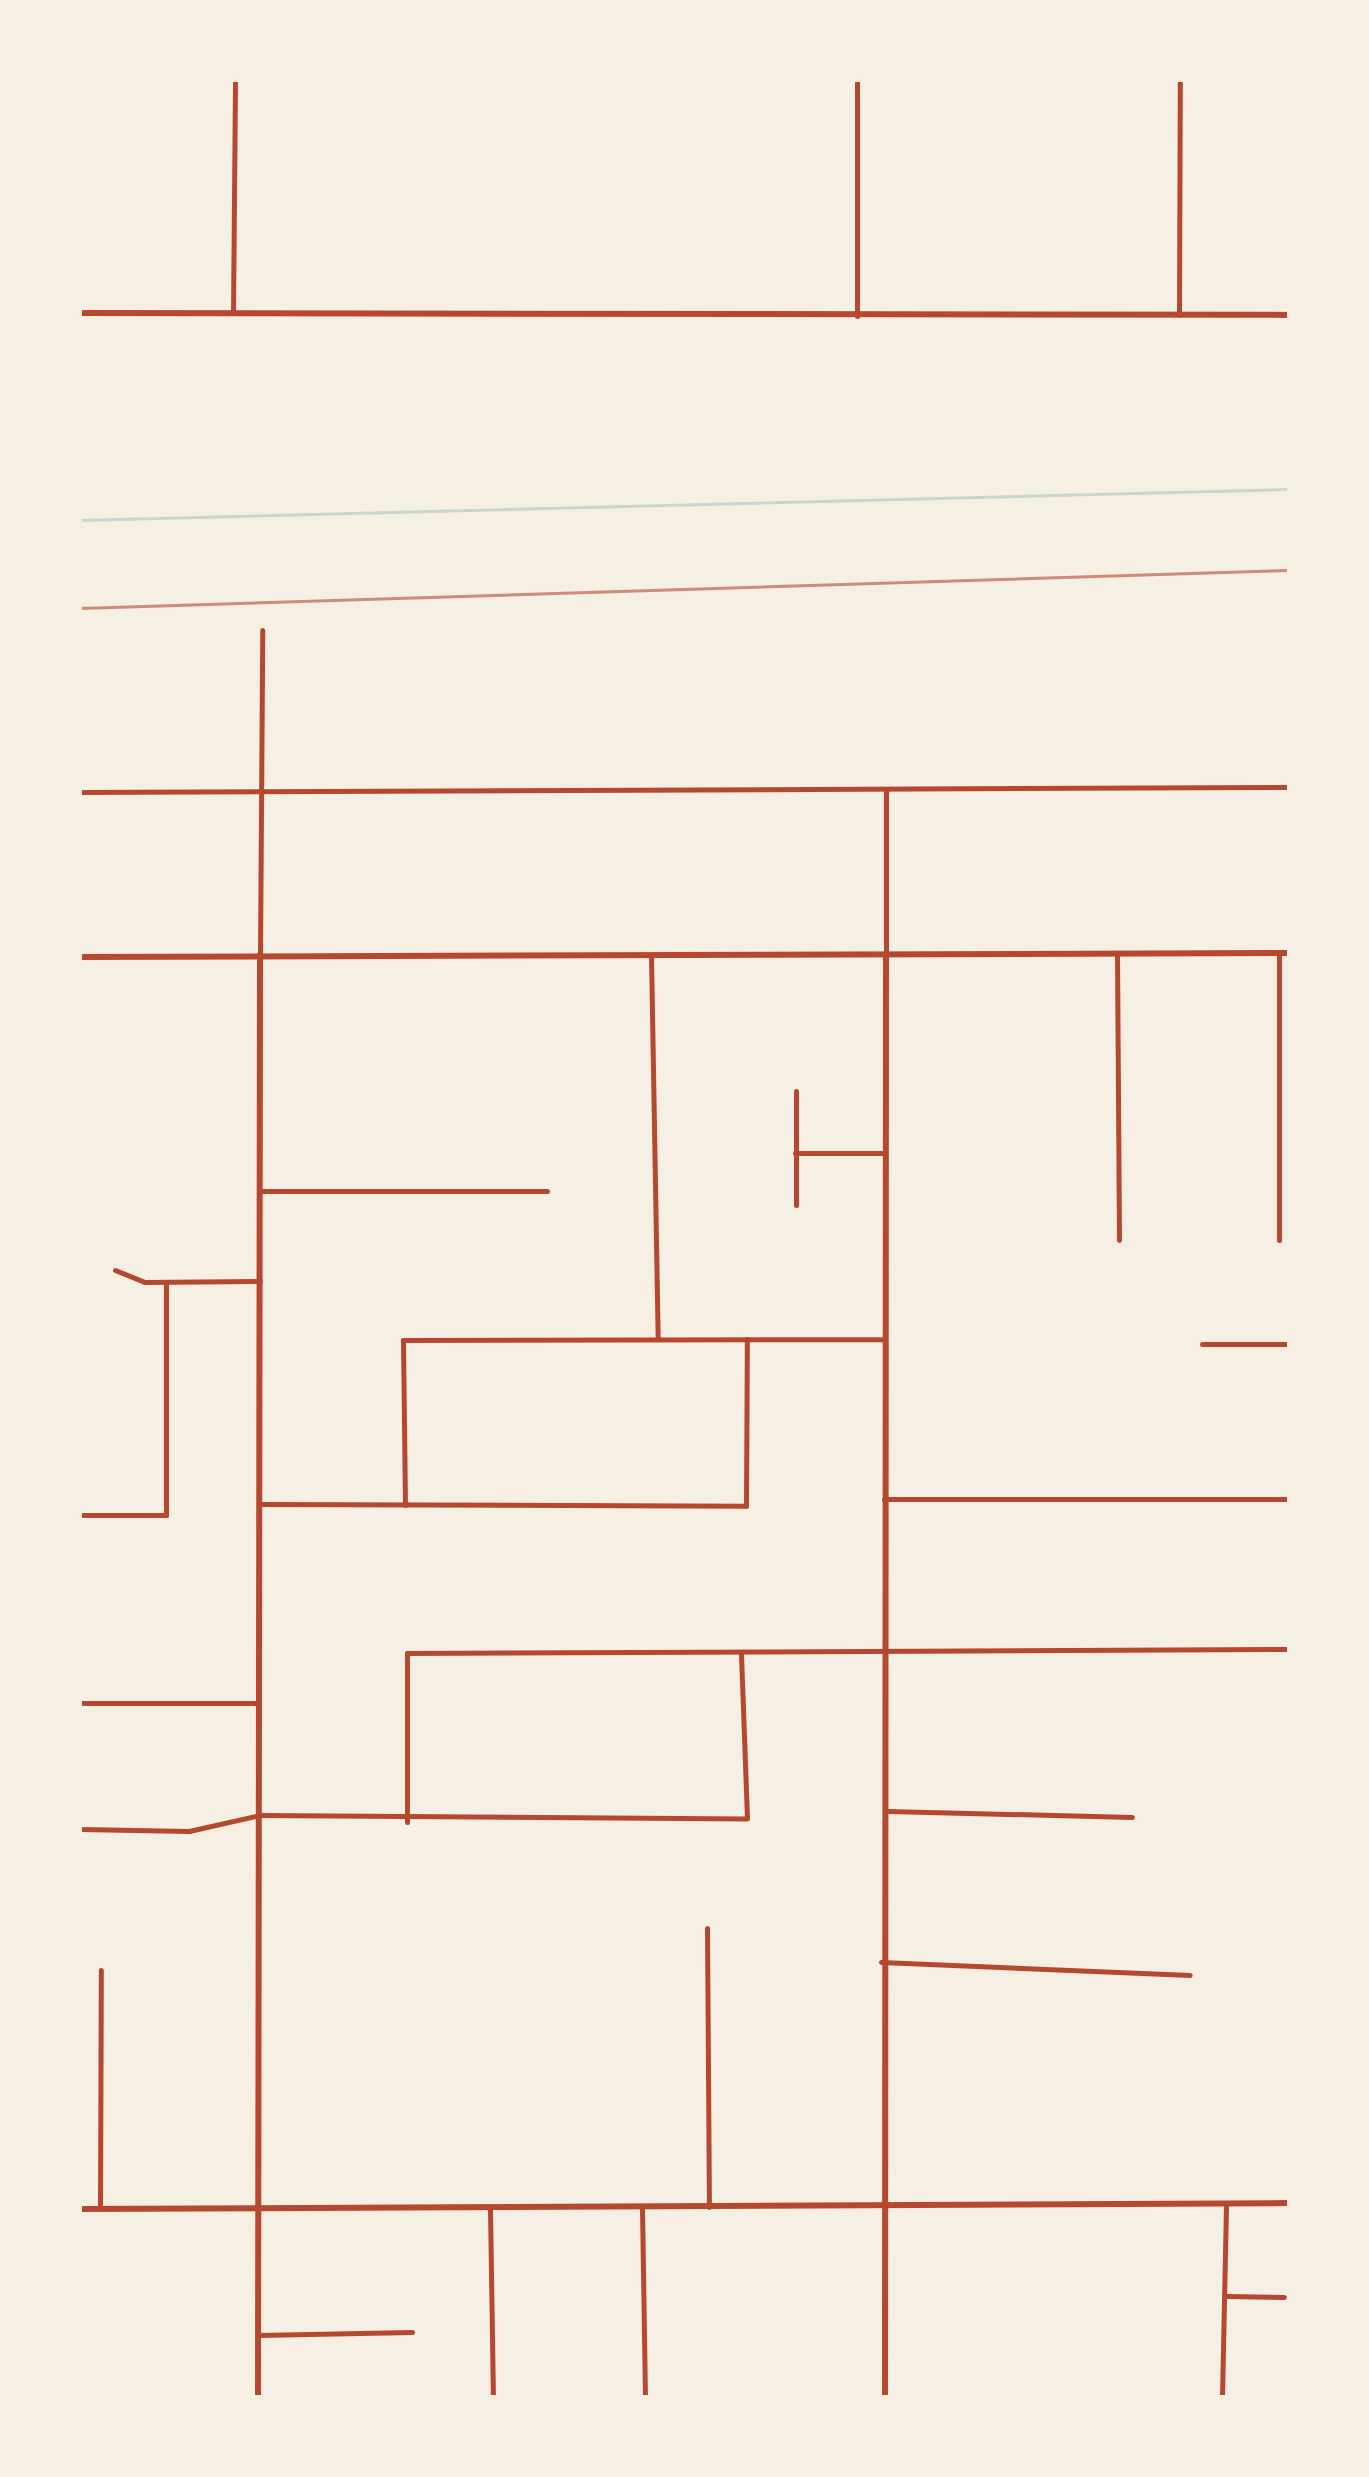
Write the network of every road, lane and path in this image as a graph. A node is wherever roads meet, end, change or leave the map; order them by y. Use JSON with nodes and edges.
{"nodes":[{"id":1,"x":234,"y":80,"type":"edge"},
{"id":2,"x":857,"y":80,"type":"edge"},
{"id":3,"x":1180,"y":80,"type":"edge"},
{"id":4,"x":80,"y":313,"type":"edge"},
{"id":5,"x":232,"y":313,"type":"junction"},
{"id":6,"x":1178,"y":315,"type":"junction"},
{"id":7,"x":1289,"y":315,"type":"edge"},
{"id":8,"x":857,"y":316,"type":"junction"},
{"id":9,"x":262,"y":630,"type":"dead end"},
{"id":10,"x":1289,"y":787,"type":"edge"},
{"id":11,"x":886,"y":789,"type":"junction"},
{"id":12,"x":80,"y":792,"type":"edge"},
{"id":13,"x":262,"y":792,"type":"junction"},
{"id":14,"x":1279,"y":953,"type":"junction"},
{"id":15,"x":1289,"y":953,"type":"edge"},
{"id":16,"x":886,"y":954,"type":"junction"},
{"id":17,"x":1117,"y":954,"type":"junction"},
{"id":18,"x":260,"y":955,"type":"junction"},
{"id":19,"x":650,"y":955,"type":"junction"},
{"id":20,"x":80,"y":956,"type":"edge"},
{"id":21,"x":796,"y":1091,"type":"dead end"},
{"id":22,"x":794,"y":1153,"type":"junction"},
{"id":23,"x":885,"y":1153,"type":"junction"},
{"id":24,"x":262,"y":1191,"type":"junction"},
{"id":25,"x":546,"y":1191,"type":"dead end"},
{"id":26,"x":796,"y":1206,"type":"dead end"},
{"id":27,"x":1119,"y":1240,"type":"dead end"},
{"id":28,"x":1279,"y":1240,"type":"dead end"},
{"id":29,"x":115,"y":1270,"type":"dead end"},
{"id":30,"x":261,"y":1281,"type":"junction"},
{"id":31,"x":166,"y":1282,"type":"junction"},
{"id":32,"x":658,"y":1338,"type":"junction"},
{"id":33,"x":747,"y":1339,"type":"junction"},
{"id":34,"x":884,"y":1340,"type":"junction"},
{"id":35,"x":1202,"y":1344,"type":"dead end"},
{"id":36,"x":1289,"y":1344,"type":"edge"},
{"id":37,"x":1289,"y":1499,"type":"edge"},
{"id":38,"x":884,"y":1500,"type":"junction"},
{"id":39,"x":262,"y":1504,"type":"junction"},
{"id":40,"x":404,"y":1505,"type":"junction"},
{"id":41,"x":80,"y":1515,"type":"edge"},
{"id":42,"x":1289,"y":1649,"type":"edge"},
{"id":43,"x":741,"y":1653,"type":"junction"},
{"id":44,"x":884,"y":1654,"type":"junction"},
{"id":45,"x":80,"y":1703,"type":"edge"},
{"id":46,"x":261,"y":1703,"type":"junction"},
{"id":47,"x":888,"y":1811,"type":"junction"},
{"id":48,"x":260,"y":1815,"type":"junction"},
{"id":49,"x":1132,"y":1817,"type":"dead end"},
{"id":50,"x":406,"y":1822,"type":"junction"},
{"id":51,"x":80,"y":1829,"type":"edge"},
{"id":52,"x":707,"y":1928,"type":"dead end"},
{"id":53,"x":881,"y":1962,"type":"junction"},
{"id":54,"x":100,"y":1970,"type":"dead end"},
{"id":55,"x":1190,"y":1975,"type":"dead end"},
{"id":56,"x":1289,"y":2203,"type":"edge"},
{"id":57,"x":1226,"y":2204,"type":"junction"},
{"id":58,"x":886,"y":2206,"type":"junction"},
{"id":59,"x":642,"y":2207,"type":"junction"},
{"id":60,"x":709,"y":2207,"type":"junction"},
{"id":61,"x":80,"y":2209,"type":"edge"},
{"id":62,"x":100,"y":2209,"type":"junction"},
{"id":63,"x":490,"y":2209,"type":"junction"},
{"id":64,"x":258,"y":2210,"type":"junction"},
{"id":65,"x":1225,"y":2296,"type":"junction"},
{"id":66,"x":1284,"y":2297,"type":"dead end"},
{"id":67,"x":412,"y":2332,"type":"dead end"},
{"id":68,"x":258,"y":2335,"type":"junction"},
{"id":69,"x":258,"y":2397,"type":"edge"},
{"id":70,"x":493,"y":2397,"type":"edge"},
{"id":71,"x":645,"y":2397,"type":"edge"},
{"id":72,"x":885,"y":2397,"type":"edge"},
{"id":73,"x":1222,"y":2397,"type":"edge"}],
"edges":[{"from":1,"to":5,"type":"street"},
{"from":2,"to":8,"type":"street"},
{"from":3,"to":6,"type":"street"},
{"from":4,"to":5,"type":"street"},
{"from":5,"to":8,"type":"street"},
{"from":6,"to":7,"type":"street"},
{"from":6,"to":8,"type":"street"},
{"from":9,"to":13,"type":"street"},
{"from":10,"to":11,"type":"street"},
{"from":11,"to":13,"type":"street"},
{"from":11,"to":16,"type":"street"},
{"from":12,"to":13,"type":"street"},
{"from":13,"to":18,"type":"street"},
{"from":14,"to":15,"type":"street"},
{"from":14,"to":17,"type":"street"},
{"from":14,"to":28,"type":"street"},
{"from":16,"to":17,"type":"street"},
{"from":16,"to":19,"type":"street"},
{"from":16,"to":23,"type":"street"},
{"from":17,"to":27,"type":"street"},
{"from":18,"to":19,"type":"street"},
{"from":18,"to":20,"type":"street"},
{"from":18,"to":24,"type":"street"},
{"from":19,"to":32,"type":"street"},
{"from":21,"to":22,"type":"street"},
{"from":22,"to":23,"type":"street"},
{"from":22,"to":26,"type":"street"},
{"from":23,"to":34,"type":"street"},
{"from":24,"to":25,"type":"street"},
{"from":24,"to":30,"type":"street"},
{"from":29,"to":31,"type":"street"},
{"from":30,"to":31,"type":"street"},
{"from":30,"to":39,"type":"street"},
{"from":31,"to":41,"type":"street"},
{"from":32,"to":33,"type":"street"},
{"from":32,"to":40,"type":"street"},
{"from":33,"to":34,"type":"street"},
{"from":33,"to":40,"type":"street"},
{"from":34,"to":38,"type":"street"},
{"from":35,"to":36,"type":"street"},
{"from":37,"to":38,"type":"street"},
{"from":38,"to":44,"type":"street"},
{"from":39,"to":40,"type":"street"},
{"from":39,"to":46,"type":"street"},
{"from":42,"to":44,"type":"street"},
{"from":43,"to":44,"type":"street"},
{"from":43,"to":50,"type":"street"},
{"from":43,"to":50,"type":"street"},
{"from":44,"to":47,"type":"street"},
{"from":45,"to":46,"type":"street"},
{"from":46,"to":48,"type":"street"},
{"from":47,"to":49,"type":"street"},
{"from":47,"to":53,"type":"street"},
{"from":48,"to":50,"type":"street"},
{"from":48,"to":51,"type":"street"},
{"from":48,"to":64,"type":"street"},
{"from":52,"to":60,"type":"street"},
{"from":53,"to":55,"type":"street"},
{"from":53,"to":58,"type":"street"},
{"from":54,"to":62,"type":"street"},
{"from":56,"to":57,"type":"street"},
{"from":57,"to":58,"type":"street"},
{"from":57,"to":65,"type":"street"},
{"from":58,"to":60,"type":"street"},
{"from":58,"to":72,"type":"street"},
{"from":59,"to":60,"type":"street"},
{"from":59,"to":63,"type":"street"},
{"from":59,"to":71,"type":"street"},
{"from":61,"to":62,"type":"street"},
{"from":62,"to":64,"type":"street"},
{"from":63,"to":64,"type":"street"},
{"from":63,"to":70,"type":"street"},
{"from":64,"to":68,"type":"street"},
{"from":65,"to":66,"type":"street"},
{"from":65,"to":73,"type":"street"},
{"from":67,"to":68,"type":"street"},
{"from":68,"to":69,"type":"street"}]}
